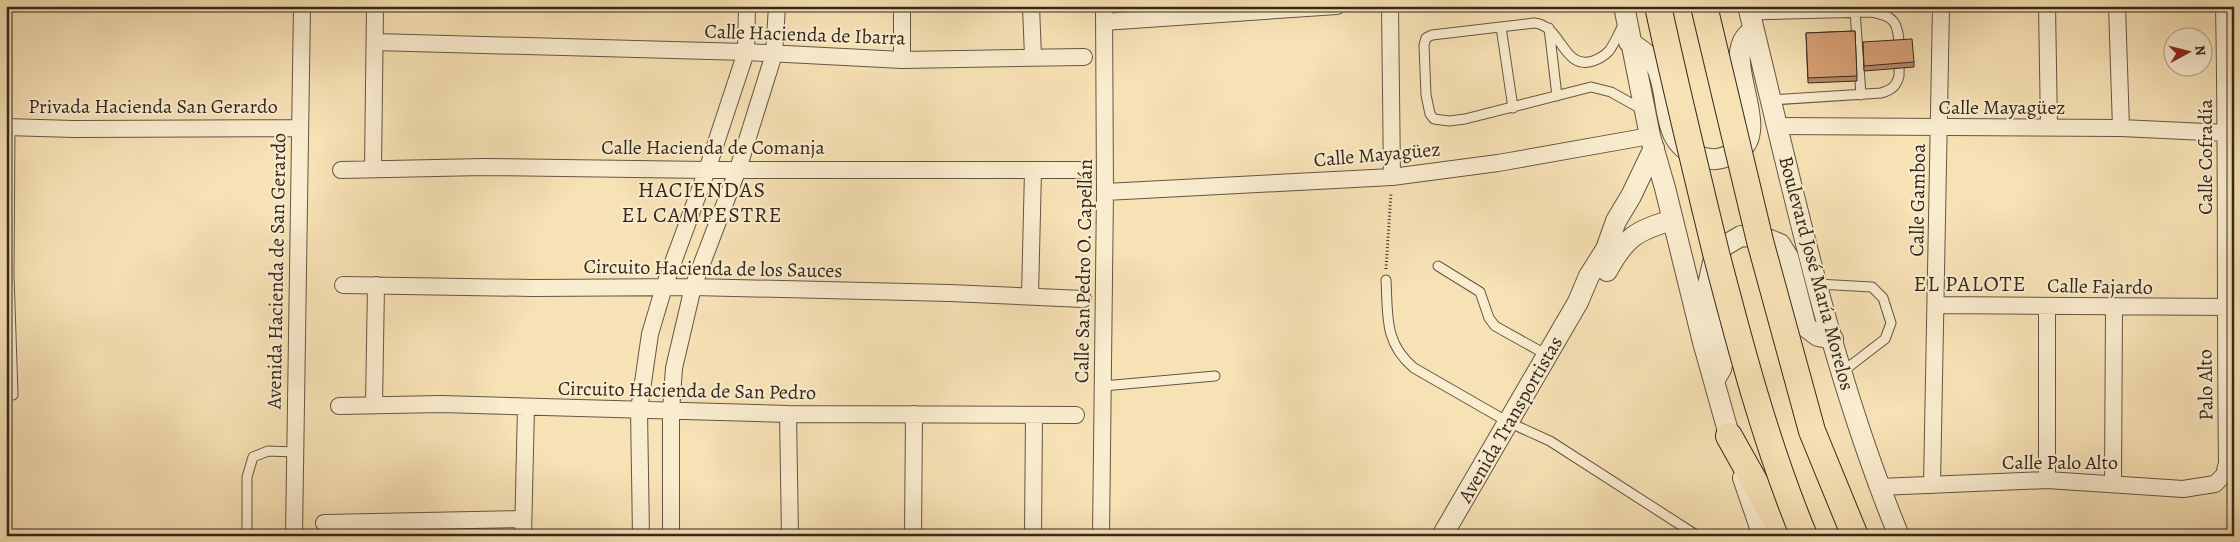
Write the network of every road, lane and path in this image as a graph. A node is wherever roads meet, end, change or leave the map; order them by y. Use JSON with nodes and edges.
{"nodes":[{"id":1,"x":302,"y":6,"type":"edge"},
{"id":2,"x":376,"y":6,"type":"edge"},
{"id":3,"x":747,"y":6,"type":"edge"},
{"id":4,"x":777,"y":6,"type":"edge"},
{"id":5,"x":902,"y":6,"type":"edge"},
{"id":6,"x":1031,"y":6,"type":"edge"},
{"id":7,"x":1338,"y":6,"type":"edge"},
{"id":8,"x":1390,"y":6,"type":"edge"},
{"id":9,"x":1658,"y":6,"type":"edge"},
{"id":10,"x":1704,"y":6,"type":"edge"},
{"id":11,"x":1941,"y":6,"type":"edge"},
{"id":12,"x":2046,"y":6,"type":"edge"},
{"id":13,"x":2117,"y":6,"type":"edge"},
{"id":14,"x":2224,"y":6,"type":"edge"},
{"id":15,"x":1855,"y":11,"type":"junction"},
{"id":16,"x":1104,"y":14,"type":"edge"},
{"id":17,"x":1624,"y":14,"type":"edge"},
{"id":18,"x":1751,"y":17,"type":"edge"},
{"id":19,"x":1501,"y":27,"type":"junction"},
{"id":20,"x":1549,"y":28,"type":"junction"},
{"id":21,"x":375,"y":42,"type":"junction"},
{"id":22,"x":1629,"y":42,"type":"junction"},
{"id":23,"x":746,"y":52,"type":"junction"},
{"id":24,"x":774,"y":54,"type":"junction"},
{"id":25,"x":1033,"y":57,"type":"junction"},
{"id":26,"x":1084,"y":57,"type":"dead end"},
{"id":27,"x":902,"y":60,"type":"junction"},
{"id":28,"x":1861,"y":95,"type":"junction"},
{"id":29,"x":1556,"y":96,"type":"junction"},
{"id":30,"x":1772,"y":100,"type":"junction"},
{"id":31,"x":1513,"y":108,"type":"junction"},
{"id":32,"x":1644,"y":110,"type":"junction"},
{"id":33,"x":1778,"y":126,"type":"junction"},
{"id":34,"x":8,"y":127,"type":"edge"},
{"id":35,"x":2049,"y":127,"type":"junction"},
{"id":36,"x":299,"y":128,"type":"junction"},
{"id":37,"x":1940,"y":128,"type":"junction"},
{"id":38,"x":2121,"y":128,"type":"junction"},
{"id":39,"x":2227,"y":133,"type":"junction"},
{"id":40,"x":1652,"y":142,"type":"junction"},
{"id":41,"x":373,"y":168,"type":"junction"},
{"id":42,"x":738,"y":169,"type":"junction"},
{"id":43,"x":341,"y":170,"type":"dead end"},
{"id":44,"x":707,"y":170,"type":"junction"},
{"id":45,"x":1033,"y":170,"type":"junction"},
{"id":46,"x":1084,"y":170,"type":"dead end"},
{"id":47,"x":1392,"y":177,"type":"junction"},
{"id":48,"x":1105,"y":192,"type":"junction"},
{"id":49,"x":1672,"y":220,"type":"junction"},
{"id":50,"x":1438,"y":266,"type":"dead end"},
{"id":51,"x":1386,"y":280,"type":"joint"},
{"id":52,"x":1817,"y":284,"type":"junction"},
{"id":53,"x":343,"y":285,"type":"dead end"},
{"id":54,"x":376,"y":285,"type":"junction"},
{"id":55,"x":664,"y":287,"type":"junction"},
{"id":56,"x":693,"y":287,"type":"junction"},
{"id":57,"x":1030,"y":296,"type":"junction"},
{"id":58,"x":1083,"y":299,"type":"dead end"},
{"id":59,"x":1578,"y":302,"type":"junction"},
{"id":60,"x":1937,"y":305,"type":"junction"},
{"id":61,"x":2047,"y":307,"type":"junction"},
{"id":62,"x":2114,"y":308,"type":"junction"},
{"id":63,"x":2230,"y":308,"type":"edge"},
{"id":64,"x":1833,"y":339,"type":"junction"},
{"id":65,"x":1547,"y":355,"type":"junction"},
{"id":66,"x":1842,"y":372,"type":"junction"},
{"id":67,"x":1215,"y":376,"type":"dead end"},
{"id":68,"x":1714,"y":381,"type":"junction"},
{"id":69,"x":1103,"y":386,"type":"junction"},
{"id":70,"x":13,"y":396,"type":"dead end"},
{"id":71,"x":374,"y":405,"type":"junction"},
{"id":72,"x":339,"y":406,"type":"dead end"},
{"id":73,"x":526,"y":407,"type":"junction"},
{"id":74,"x":639,"y":410,"type":"junction"},
{"id":75,"x":671,"y":411,"type":"junction"},
{"id":76,"x":788,"y":414,"type":"junction"},
{"id":77,"x":914,"y":414,"type":"junction"},
{"id":78,"x":1034,"y":415,"type":"junction"},
{"id":79,"x":1076,"y":415,"type":"dead end"},
{"id":80,"x":1508,"y":422,"type":"junction"},
{"id":81,"x":1729,"y":436,"type":"junction"},
{"id":82,"x":295,"y":452,"type":"junction"},
{"id":83,"x":2227,"y":462,"type":"joint"},
{"id":84,"x":2047,"y":480,"type":"junction"},
{"id":85,"x":2113,"y":483,"type":"junction"},
{"id":86,"x":1932,"y":485,"type":"junction"},
{"id":87,"x":1879,"y":487,"type":"junction"},
{"id":88,"x":324,"y":523,"type":"dead end"},
{"id":89,"x":523,"y":528,"type":"edge"},
{"id":90,"x":366,"y":529,"type":"edge"},
{"id":91,"x":1694,"y":533,"type":"dead end"},
{"id":92,"x":1446,"y":534,"type":"edge"},
{"id":93,"x":247,"y":536,"type":"edge"},
{"id":94,"x":294,"y":536,"type":"edge"},
{"id":95,"x":641,"y":536,"type":"edge"},
{"id":96,"x":671,"y":536,"type":"edge"},
{"id":97,"x":790,"y":536,"type":"edge"},
{"id":98,"x":913,"y":536,"type":"edge"},
{"id":99,"x":1033,"y":536,"type":"edge"},
{"id":100,"x":1101,"y":536,"type":"edge"},
{"id":101,"x":1763,"y":536,"type":"edge"},
{"id":102,"x":1785,"y":536,"type":"edge"},
{"id":103,"x":1804,"y":536,"type":"edge"},
{"id":104,"x":1855,"y":536,"type":"edge"},
{"id":105,"x":1900,"y":536,"type":"edge"}],
"edges":[{"from":1,"to":36,"type":"street","name":"Avenida Hacienda de San Gerardo"},
{"from":2,"to":21,"type":"street"},
{"from":3,"to":23,"type":"street"},
{"from":4,"to":24,"type":"street"},
{"from":5,"to":27,"type":"street"},
{"from":6,"to":25,"type":"street"},
{"from":7,"to":16,"type":"street"},
{"from":8,"to":47,"type":"street"},
{"from":9,"to":103,"type":"main road","bridge":true},
{"from":10,"to":104,"type":"main road","bridge":true},
{"from":11,"to":37,"type":"street","name":"Calle Gamboa"},
{"from":12,"to":35,"type":"street"},
{"from":13,"to":38,"type":"street"},
{"from":14,"to":39,"type":"street","name":"Calle Cofradía"},
{"from":15,"to":18,"type":"lane"},
{"from":15,"to":28,"type":"lane"},
{"from":15,"to":28,"type":"lane"},
{"from":16,"to":48,"type":"street","name":"Calle San Pedro O. Capellán"},
{"from":17,"to":20,"type":"lane"},
{"from":17,"to":22,"type":"street"},
{"from":18,"to":22,"type":"street"},
{"from":18,"to":30,"type":"street","name":"Boulevard José María Morelos"},
{"from":19,"to":20,"type":"lane"},
{"from":19,"to":31,"type":"lane"},
{"from":19,"to":31,"type":"lane"},
{"from":20,"to":29,"type":"lane"},
{"from":21,"to":23,"type":"street","name":"Calle Hacienda de Ibarra"},
{"from":21,"to":41,"type":"street"},
{"from":22,"to":32,"type":"street"},
{"from":23,"to":24,"type":"street","name":"Calle Hacienda de Ibarra"},
{"from":23,"to":44,"type":"street"},
{"from":24,"to":27,"type":"street","name":"Calle Hacienda de Ibarra"},
{"from":24,"to":42,"type":"street"},
{"from":25,"to":26,"type":"street","name":"Calle Hacienda de Ibarra"},
{"from":25,"to":27,"type":"street","name":"Calle Hacienda de Ibarra"},
{"from":28,"to":30,"type":"lane"},
{"from":29,"to":31,"type":"lane"},
{"from":29,"to":32,"type":"lane"},
{"from":30,"to":33,"type":"street","name":"Boulevard José María Morelos"},
{"from":32,"to":40,"type":"street"},
{"from":33,"to":37,"type":"street","name":"Calle Mayagüez"},
{"from":33,"to":52,"type":"street","name":"Boulevard José María Morelos"},
{"from":34,"to":36,"type":"street","name":"Privada Hacienda San Gerardo"},
{"from":34,"to":70,"type":"lane"},
{"from":35,"to":37,"type":"street","name":"Calle Mayagüez"},
{"from":35,"to":38,"type":"street","name":"Calle Mayagüez"},
{"from":36,"to":82,"type":"street","name":"Avenida Hacienda de San Gerardo"},
{"from":37,"to":60,"type":"street","name":"Calle Gamboa"},
{"from":38,"to":39,"type":"street","name":"Calle Mayagüez"},
{"from":39,"to":63,"type":"street","name":"Calle Cofradía"},
{"from":40,"to":47,"type":"street","name":"Calle Mayagüez"},
{"from":40,"to":49,"type":"street"},
{"from":40,"to":59,"type":"street","name":"Avenida Transportistas"},
{"from":41,"to":43,"type":"street","name":"Calle Hacienda de Comanja"},
{"from":41,"to":44,"type":"street","name":"Calle Hacienda de Comanja"},
{"from":42,"to":44,"type":"street","name":"Calle Hacienda de Comanja"},
{"from":42,"to":45,"type":"street","name":"Calle Hacienda de Comanja"},
{"from":42,"to":56,"type":"street"},
{"from":44,"to":55,"type":"street"},
{"from":45,"to":46,"type":"street","name":"Calle Hacienda de Comanja"},
{"from":45,"to":57,"type":"street"},
{"from":47,"to":48,"type":"street","name":"Calle Mayagüez"},
{"from":47,"to":51,"type":"path"},
{"from":48,"to":69,"type":"street","name":"Calle San Pedro O. Capellán"},
{"from":49,"to":59,"type":"street","name":"Avenida Transportistas"},
{"from":49,"to":68,"type":"street"},
{"from":50,"to":65,"type":"lane"},
{"from":51,"to":80,"type":"lane"},
{"from":52,"to":64,"type":"street","name":"Boulevard José María Morelos"},
{"from":52,"to":66,"type":"lane"},
{"from":53,"to":54,"type":"street","name":"Circuito Hacienda de los Sauces"},
{"from":54,"to":55,"type":"street","name":"Circuito Hacienda de los Sauces"},
{"from":54,"to":71,"type":"street"},
{"from":55,"to":56,"type":"street","name":"Circuito Hacienda de los Sauces"},
{"from":55,"to":74,"type":"street"},
{"from":56,"to":57,"type":"street","name":"Circuito Hacienda de los Sauces"},
{"from":56,"to":75,"type":"street"},
{"from":57,"to":58,"type":"street","name":"Circuito Hacienda de los Sauces"},
{"from":59,"to":65,"type":"street","name":"Avenida Transportistas"},
{"from":60,"to":61,"type":"street","name":"Calle Fajardo"},
{"from":60,"to":86,"type":"street","name":"Calle Gamboa"},
{"from":61,"to":62,"type":"street","name":"Calle Fajardo"},
{"from":61,"to":84,"type":"street"},
{"from":62,"to":63,"type":"street","name":"Calle Fajardo"},
{"from":62,"to":85,"type":"street"},
{"from":63,"to":83,"type":"street","name":"Palo Alto"},
{"from":64,"to":66,"type":"street","name":"Boulevard José María Morelos"},
{"from":64,"to":68,"type":"street"},
{"from":65,"to":80,"type":"street","name":"Avenida Transportistas"},
{"from":66,"to":87,"type":"street","name":"Boulevard José María Morelos"},
{"from":67,"to":69,"type":"lane"},
{"from":68,"to":81,"type":"street"},
{"from":69,"to":100,"type":"street","name":"Calle San Pedro O. Capellán"},
{"from":71,"to":72,"type":"street","name":"Circuito Hacienda de San Pedro"},
{"from":71,"to":73,"type":"street","name":"Circuito Hacienda de San Pedro"},
{"from":73,"to":74,"type":"street","name":"Circuito Hacienda de San Pedro"},
{"from":73,"to":89,"type":"street"},
{"from":74,"to":75,"type":"street","name":"Circuito Hacienda de San Pedro"},
{"from":74,"to":95,"type":"street"},
{"from":75,"to":76,"type":"street","name":"Circuito Hacienda de San Pedro"},
{"from":75,"to":96,"type":"street"},
{"from":76,"to":77,"type":"street","name":"Circuito Hacienda de San Pedro"},
{"from":76,"to":97,"type":"street"},
{"from":77,"to":78,"type":"street","name":"Circuito Hacienda de San Pedro"},
{"from":77,"to":98,"type":"street"},
{"from":78,"to":79,"type":"street","name":"Circuito Hacienda de San Pedro"},
{"from":78,"to":99,"type":"street"},
{"from":80,"to":91,"type":"lane"},
{"from":80,"to":92,"type":"street","name":"Avenida Transportistas"},
{"from":81,"to":101,"type":"street"},
{"from":81,"to":102,"type":"main road"},
{"from":82,"to":93,"type":"lane"},
{"from":82,"to":94,"type":"street","name":"Avenida Hacienda de San Gerardo"},
{"from":83,"to":85,"type":"street","name":"Calle Palo Alto"},
{"from":84,"to":85,"type":"street","name":"Calle Palo Alto"},
{"from":84,"to":86,"type":"street","name":"Calle Palo Alto"},
{"from":86,"to":87,"type":"street","name":"Calle Palo Alto"},
{"from":87,"to":105,"type":"street","name":"Boulevard José María Morelos"},
{"from":88,"to":90,"type":"street"},
{"from":89,"to":90,"type":"street"}]}
